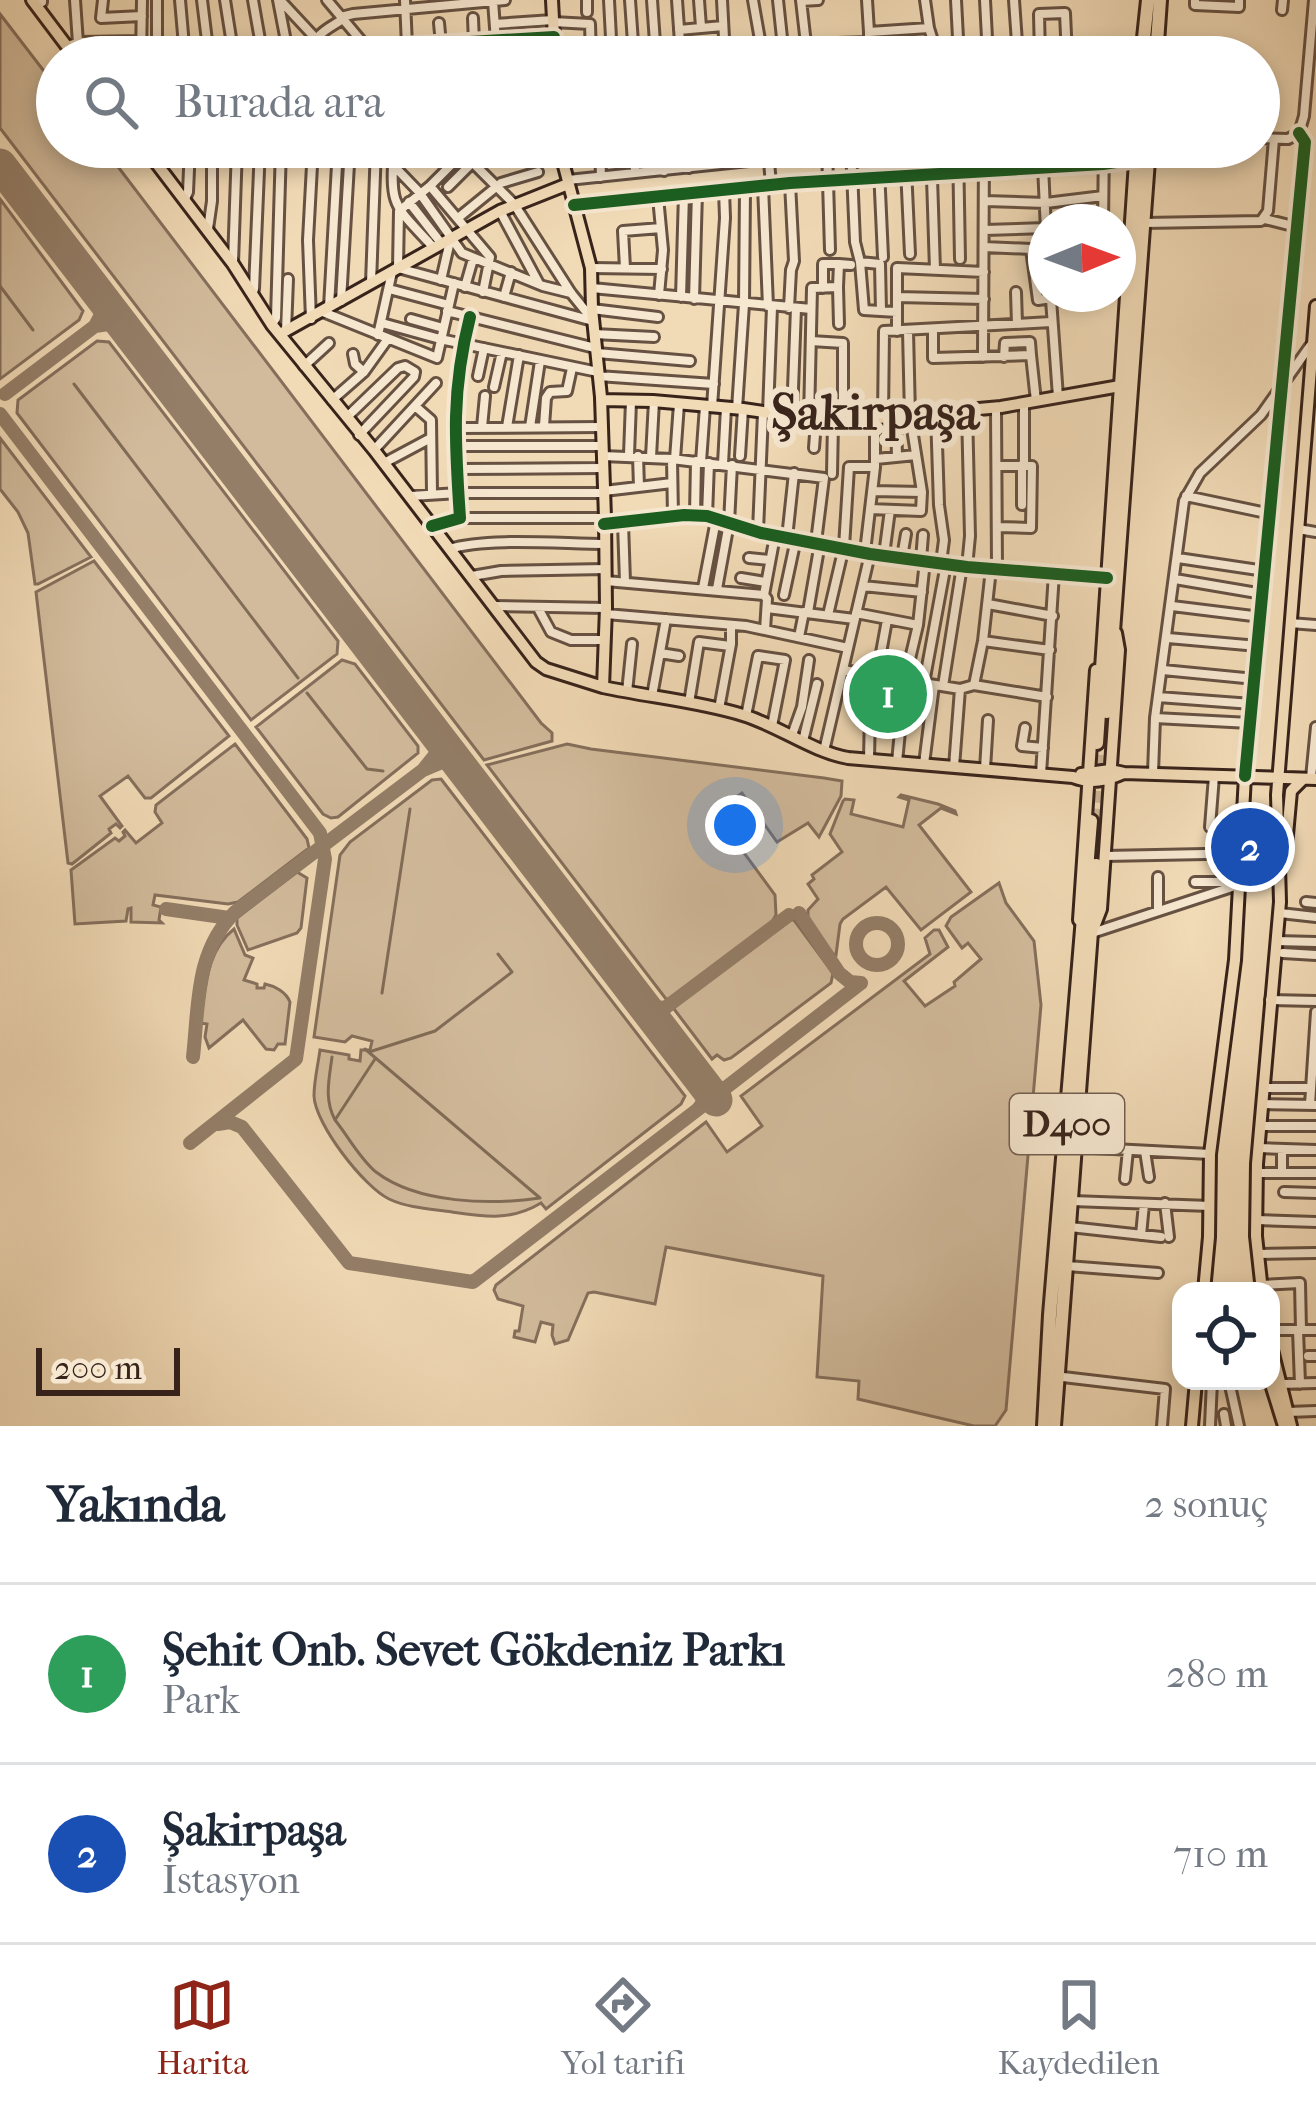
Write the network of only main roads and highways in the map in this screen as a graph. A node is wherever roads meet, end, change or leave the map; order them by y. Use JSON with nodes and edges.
{"nodes":[{"id":1,"x":552,"y":0,"type":"edge"},
{"id":2,"x":1148,"y":0,"type":"edge"},
{"id":3,"x":1160,"y":0,"type":"edge"},
{"id":4,"x":39,"y":1,"type":"edge"},
{"id":5,"x":65,"y":36,"type":"edge"},
{"id":6,"x":554,"y":36,"type":"edge"},
{"id":7,"x":1147,"y":36,"type":"edge"},
{"id":8,"x":1151,"y":36,"type":"edge"},
{"id":9,"x":159,"y":168,"type":"edge"},
{"id":10,"x":565,"y":168,"type":"edge"},
{"id":11,"x":1135,"y":168,"type":"edge"},
{"id":12,"x":1148,"y":168,"type":"edge"},
{"id":13,"x":568,"y":182,"type":"junction"},
{"id":14,"x":1130,"y":204,"type":"edge"},
{"id":15,"x":1316,"y":306,"type":"edge"},
{"id":16,"x":1122,"y":312,"type":"edge"},
{"id":17,"x":279,"y":330,"type":"junction"},
{"id":18,"x":1313,"y":340,"type":"edge"},
{"id":19,"x":1312,"y":365,"type":"edge"},
{"id":20,"x":1120,"y":386,"type":"junction"},
{"id":21,"x":1313,"y":390,"type":"edge"},
{"id":22,"x":601,"y":400,"type":"junction"},
{"id":23,"x":1312,"y":409,"type":"edge"},
{"id":24,"x":1311,"y":433,"type":"edge"},
{"id":25,"x":1310,"y":454,"type":"edge"},
{"id":26,"x":1309,"y":479,"type":"edge"},
{"id":27,"x":1110,"y":624,"type":"junction"},
{"id":28,"x":603,"y":688,"type":"junction"},
{"id":29,"x":1101,"y":743,"type":"tunnel mouth"},
{"id":30,"x":1114,"y":774,"type":"junction"},
{"id":31,"x":1245,"y":776,"type":"junction"},
{"id":32,"x":1087,"y":777,"type":"junction"},
{"id":33,"x":1275,"y":777,"type":"junction"},
{"id":34,"x":1310,"y":778,"type":"edge"},
{"id":35,"x":1280,"y":908,"type":"junction"},
{"id":36,"x":1092,"y":933,"type":"junction"},
{"id":37,"x":1081,"y":951,"type":"junction"},
{"id":38,"x":1066,"y":1269,"type":"junction"},
{"id":39,"x":1205,"y":1282,"type":"edge"},
{"id":40,"x":1259,"y":1282,"type":"edge"},
{"id":41,"x":1260,"y":1282,"type":"edge"},
{"id":42,"x":1195,"y":1390,"type":"edge"},
{"id":43,"x":1277,"y":1390,"type":"edge"},
{"id":44,"x":1278,"y":1390,"type":"edge"},
{"id":45,"x":1042,"y":1426,"type":"edge"},
{"id":46,"x":1057,"y":1426,"type":"edge"},
{"id":47,"x":1192,"y":1426,"type":"edge"},
{"id":48,"x":1287,"y":1426,"type":"edge"}],
"edges":[{"from":1,"to":6,"type":"main road"},
{"from":2,"to":7,"type":"highway"},
{"from":3,"to":8,"type":"highway"},
{"from":4,"to":5,"type":"main road"},
{"from":9,"to":17,"type":"main road"},
{"from":10,"to":13,"type":"main road"},
{"from":11,"to":14,"type":"highway"},
{"from":12,"to":27,"type":"highway"},
{"from":13,"to":17,"type":"main road"},
{"from":13,"to":22,"type":"main road"},
{"from":15,"to":18,"type":"main road"},
{"from":16,"to":20,"type":"highway"},
{"from":17,"to":28,"type":"main road"},
{"from":18,"to":19,"type":"main road"},
{"from":19,"to":21,"type":"main road"},
{"from":19,"to":33,"type":"main road"},
{"from":20,"to":22,"type":"main road"},
{"from":20,"to":27,"type":"highway"},
{"from":21,"to":23,"type":"main road"},
{"from":22,"to":28,"type":"main road"},
{"from":23,"to":24,"type":"main road"},
{"from":24,"to":25,"type":"main road"},
{"from":25,"to":26,"type":"main road"},
{"from":26,"to":33,"type":"main road"},
{"from":27,"to":29,"type":"highway"},
{"from":27,"to":30,"type":"main road"},
{"from":27,"to":32,"type":"main road"},
{"from":28,"to":32,"type":"main road"},
{"from":30,"to":31,"type":"main road"},
{"from":30,"to":32,"type":"main road"},
{"from":30,"to":36,"type":"main road"},
{"from":31,"to":33,"type":"main road"},
{"from":31,"to":39,"type":"main road"},
{"from":32,"to":37,"type":"main road"},
{"from":33,"to":34,"type":"main road"},
{"from":33,"to":35,"type":"main road"},
{"from":33,"to":40,"type":"main road"},
{"from":34,"to":35,"type":"main road"},
{"from":35,"to":41,"type":"main road"},
{"from":36,"to":37,"type":"highway","number":"D400"},
{"from":36,"to":38,"type":"highway","number":"D400"},
{"from":37,"to":45,"type":"highway","number":"D400"},
{"from":38,"to":46,"type":"highway","number":"D400"},
{"from":38,"to":46,"type":"highway"},
{"from":42,"to":47,"type":"main road"},
{"from":43,"to":48,"type":"main road"},
{"from":44,"to":48,"type":"main road"}]}
